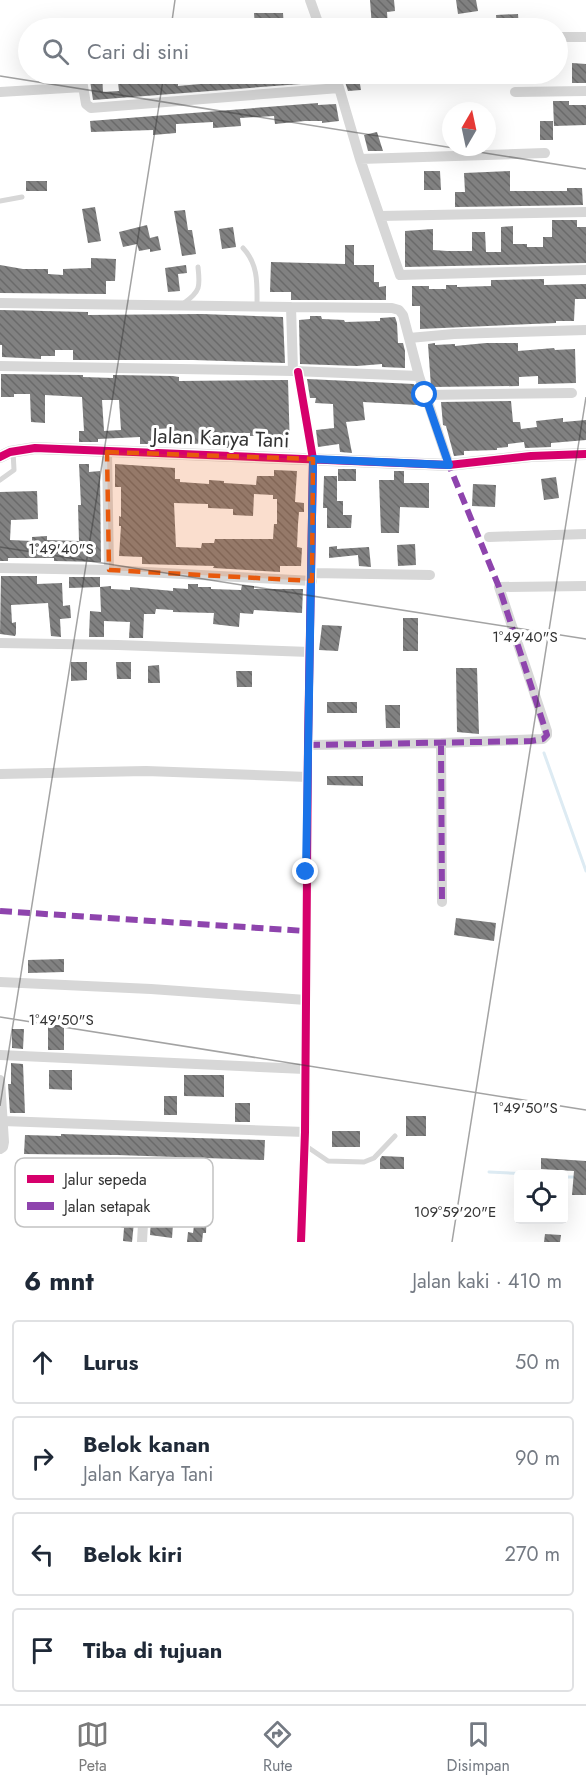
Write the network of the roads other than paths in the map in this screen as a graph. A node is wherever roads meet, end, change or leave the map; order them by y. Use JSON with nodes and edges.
{"nodes":[{"id":1,"x":310,"y":0,"type":"edge"},
{"id":2,"x":316,"y":18,"type":"edge"},
{"id":3,"x":586,"y":37,"type":"edge"},
{"id":4,"x":568,"y":38,"type":"edge"},
{"id":5,"x":83,"y":84,"type":"edge"},
{"id":6,"x":338,"y":84,"type":"edge"},
{"id":7,"x":83,"y":87,"type":"junction"},
{"id":8,"x":339,"y":88,"type":"junction"},
{"id":9,"x":586,"y":91,"type":"edge"},
{"id":10,"x":0,"y":92,"type":"edge"},
{"id":11,"x":515,"y":92,"type":"dead end"},
{"id":12,"x":545,"y":153,"type":"dead end"},
{"id":13,"x":360,"y":159,"type":"junction"},
{"id":14,"x":22,"y":197,"type":"dead end"},
{"id":15,"x":0,"y":201,"type":"edge"},
{"id":16,"x":586,"y":212,"type":"edge"},
{"id":17,"x":380,"y":216,"type":"junction"},
{"id":18,"x":243,"y":248,"type":"dead end"},
{"id":19,"x":198,"y":267,"type":"dead end"},
{"id":20,"x":586,"y":270,"type":"edge"},
{"id":21,"x":0,"y":303,"type":"edge"},
{"id":22,"x":179,"y":306,"type":"junction"},
{"id":23,"x":257,"y":307,"type":"junction"},
{"id":24,"x":291,"y":307,"type":"junction"},
{"id":25,"x":586,"y":330,"type":"edge"},
{"id":26,"x":409,"y":338,"type":"junction"},
{"id":27,"x":0,"y":366,"type":"edge"},
{"id":28,"x":295,"y":372,"type":"junction"},
{"id":29,"x":419,"y":376,"type":"junction"},
{"id":30,"x":572,"y":393,"type":"dead end"},
{"id":31,"x":425,"y":395,"type":"junction"},
{"id":32,"x":6,"y":452,"type":"edge"},
{"id":33,"x":108,"y":452,"type":"junction"},
{"id":34,"x":586,"y":454,"type":"edge"},
{"id":35,"x":313,"y":459,"type":"junction"},
{"id":36,"x":449,"y":465,"type":"junction"},
{"id":37,"x":0,"y":480,"type":"edge"},
{"id":38,"x":586,"y":534,"type":"edge"},
{"id":39,"x":489,"y":537,"type":"dead end"},
{"id":40,"x":0,"y":568,"type":"edge"},
{"id":41,"x":109,"y":570,"type":"junction"},
{"id":42,"x":430,"y":575,"type":"dead end"},
{"id":43,"x":312,"y":577,"type":"junction"},
{"id":44,"x":586,"y":586,"type":"edge"},
{"id":45,"x":0,"y":643,"type":"edge"},
{"id":46,"x":310,"y":652,"type":"junction"},
{"id":47,"x":441,"y":743,"type":"junction"},
{"id":48,"x":308,"y":745,"type":"junction"},
{"id":49,"x":0,"y":774,"type":"edge"},
{"id":50,"x":308,"y":777,"type":"junction"},
{"id":51,"x":442,"y":902,"type":"dead end"},
{"id":52,"x":0,"y":982,"type":"edge"},
{"id":53,"x":306,"y":1000,"type":"junction"},
{"id":54,"x":0,"y":1055,"type":"edge"},
{"id":55,"x":305,"y":1069,"type":"junction"},
{"id":56,"x":0,"y":1080,"type":"edge"},
{"id":57,"x":3,"y":1121,"type":"junction"},
{"id":58,"x":305,"y":1132,"type":"junction"},
{"id":59,"x":394,"y":1136,"type":"dead end"},
{"id":60,"x":304,"y":1145,"type":"junction"},
{"id":61,"x":0,"y":1149,"type":"edge"},
{"id":62,"x":143,"y":1227,"type":"edge"},
{"id":63,"x":142,"y":1242,"type":"edge"},
{"id":64,"x":301,"y":1242,"type":"edge"}],
"edges":[{"from":1,"to":2,"type":"street"},
{"from":3,"to":4,"type":"street"},
{"from":5,"to":7,"type":"street"},
{"from":6,"to":8,"type":"street"},
{"from":7,"to":8,"type":"street"},
{"from":7,"to":10,"type":"street"},
{"from":8,"to":13,"type":"street"},
{"from":9,"to":11,"type":"street"},
{"from":12,"to":13,"type":"street"},
{"from":13,"to":17,"type":"street"},
{"from":14,"to":15,"type":"lane"},
{"from":16,"to":17,"type":"street"},
{"from":17,"to":20,"type":"street"},
{"from":18,"to":23,"type":"lane"},
{"from":19,"to":22,"type":"lane"},
{"from":21,"to":22,"type":"street"},
{"from":22,"to":23,"type":"street"},
{"from":23,"to":24,"type":"street"},
{"from":24,"to":26,"type":"street"},
{"from":24,"to":28,"type":"street"},
{"from":25,"to":26,"type":"street"},
{"from":26,"to":29,"type":"street"},
{"from":27,"to":28,"type":"street"},
{"from":28,"to":29,"type":"street"},
{"from":28,"to":35,"type":"street"},
{"from":29,"to":31,"type":"street"},
{"from":30,"to":31,"type":"street"},
{"from":31,"to":36,"type":"street"},
{"from":32,"to":33,"type":"street","name":"Jalan Karya Tani"},
{"from":32,"to":37,"type":"lane"},
{"from":33,"to":35,"type":"street","name":"Jalan Karya Tani"},
{"from":33,"to":41,"type":"street"},
{"from":34,"to":36,"type":"street","name":"Jalan Karya Tani"},
{"from":35,"to":36,"type":"street","name":"Jalan Karya Tani"},
{"from":35,"to":43,"type":"street"},
{"from":38,"to":39,"type":"street"},
{"from":40,"to":41,"type":"street"},
{"from":41,"to":43,"type":"street"},
{"from":42,"to":43,"type":"street"},
{"from":43,"to":46,"type":"street"},
{"from":44,"to":47,"type":"street"},
{"from":45,"to":46,"type":"street"},
{"from":46,"to":48,"type":"street"},
{"from":47,"to":48,"type":"street"},
{"from":47,"to":51,"type":"street"},
{"from":48,"to":50,"type":"street"},
{"from":49,"to":50,"type":"street"},
{"from":50,"to":53,"type":"street"},
{"from":52,"to":53,"type":"street"},
{"from":53,"to":55,"type":"street"},
{"from":54,"to":55,"type":"street"},
{"from":55,"to":58,"type":"street"},
{"from":56,"to":57,"type":"street"},
{"from":57,"to":58,"type":"street"},
{"from":57,"to":61,"type":"street"},
{"from":58,"to":60,"type":"street"},
{"from":59,"to":60,"type":"lane"},
{"from":60,"to":64,"type":"street"},
{"from":62,"to":63,"type":"street"}]}
